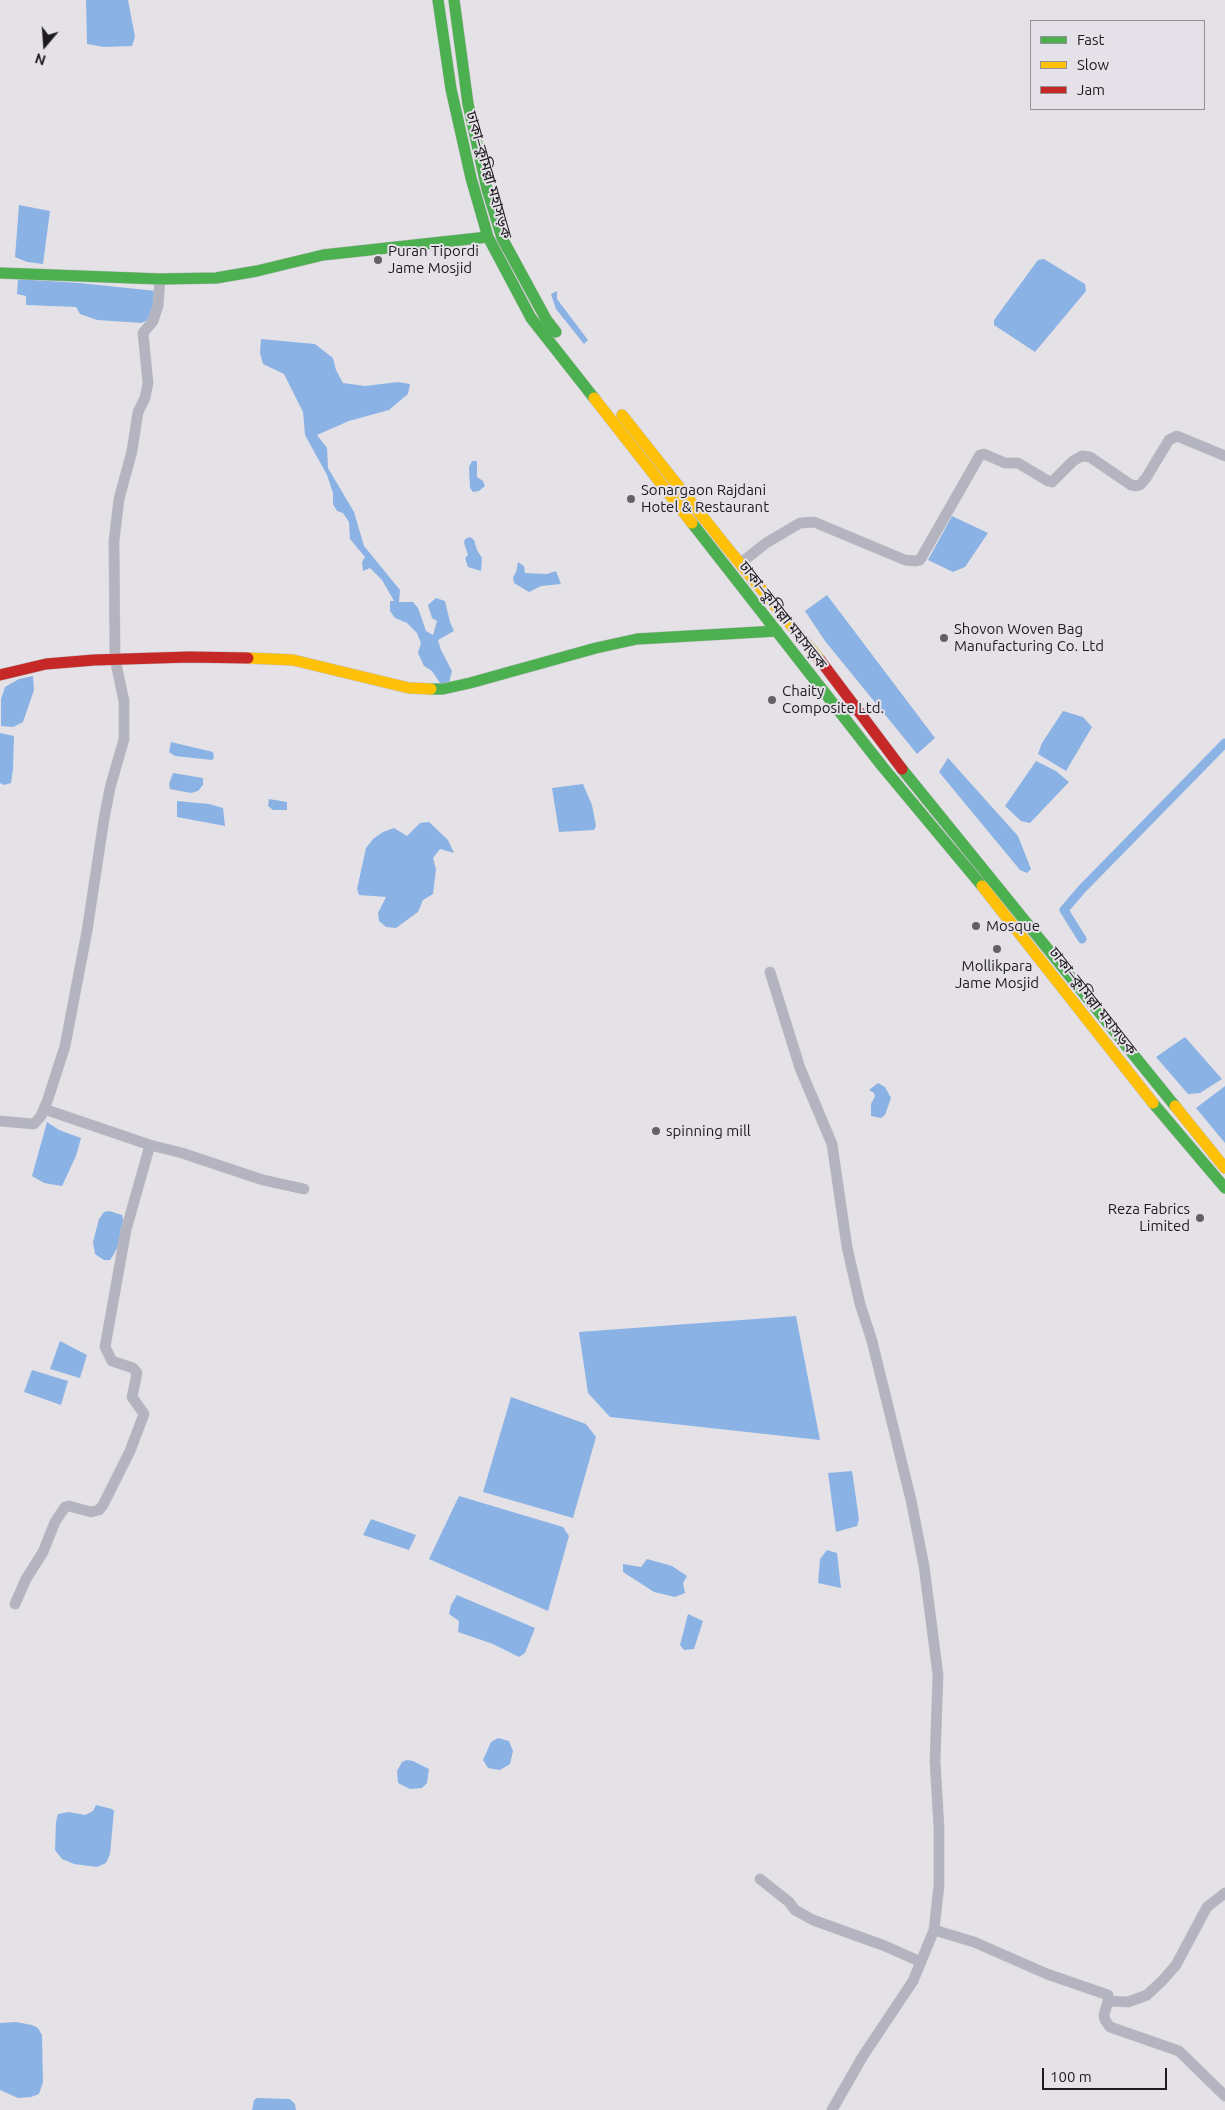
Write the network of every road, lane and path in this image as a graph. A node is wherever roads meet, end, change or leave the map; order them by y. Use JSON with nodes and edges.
{"nodes":[{"id":1,"x":438,"y":0,"type":"edge"},
{"id":2,"x":454,"y":0,"type":"edge"},
{"id":3,"x":494,"y":240,"type":"junction"},
{"id":4,"x":0,"y":273,"type":"edge"},
{"id":5,"x":160,"y":279,"type":"junction"},
{"id":6,"x":1225,"y":456,"type":"edge"},
{"id":7,"x":741,"y":563,"type":"junction"},
{"id":8,"x":777,"y":631,"type":"junction"},
{"id":9,"x":115,"y":659,"type":"junction"},
{"id":10,"x":0,"y":675,"type":"edge"},
{"id":11,"x":770,"y":972,"type":"dead end"},
{"id":12,"x":44,"y":1109,"type":"junction"},
{"id":13,"x":0,"y":1121,"type":"edge"},
{"id":14,"x":150,"y":1145,"type":"junction"},
{"id":15,"x":1225,"y":1168,"type":"edge"},
{"id":16,"x":1225,"y":1188,"type":"edge"},
{"id":17,"x":304,"y":1189,"type":"dead end"},
{"id":18,"x":15,"y":1604,"type":"dead end"},
{"id":19,"x":760,"y":1879,"type":"dead end"},
{"id":20,"x":1225,"y":1892,"type":"edge"},
{"id":21,"x":934,"y":1930,"type":"junction"},
{"id":22,"x":921,"y":1962,"type":"junction"},
{"id":23,"x":1108,"y":2002,"type":"junction"},
{"id":24,"x":1225,"y":2096,"type":"edge"},
{"id":25,"x":832,"y":2110,"type":"edge"}],
"edges":[{"from":1,"to":3,"type":"main road","name":"ঢাকা–কুমিল্লা মহাসড়ক"},
{"from":2,"to":3,"type":"main road","name":"ঢাকা–কুমিল্লা মহাসড়ক"},
{"from":3,"to":5,"type":"main road"},
{"from":3,"to":7,"type":"main road","name":"ঢাকা–কুমিল্লা মহাসড়ক"},
{"from":3,"to":8,"type":"main road","name":"ঢাকা–কুমিল্লা মহাসড়ক"},
{"from":4,"to":5,"type":"main road"},
{"from":5,"to":9,"type":"street"},
{"from":6,"to":7,"type":"street"},
{"from":7,"to":15,"type":"main road","name":"ঢাকা–কুমিল্লা মহাসড়ক"},
{"from":8,"to":9,"type":"main road"},
{"from":8,"to":16,"type":"main road","name":"ঢাকা–কুমিল্লা মহাসড়ক"},
{"from":9,"to":10,"type":"main road"},
{"from":9,"to":12,"type":"street"},
{"from":11,"to":21,"type":"street"},
{"from":12,"to":13,"type":"street"},
{"from":12,"to":14,"type":"street"},
{"from":14,"to":17,"type":"street"},
{"from":14,"to":18,"type":"street"},
{"from":19,"to":22,"type":"street"},
{"from":20,"to":23,"type":"street"},
{"from":21,"to":22,"type":"street"},
{"from":21,"to":23,"type":"street"},
{"from":22,"to":25,"type":"street"},
{"from":23,"to":24,"type":"street"}]}
